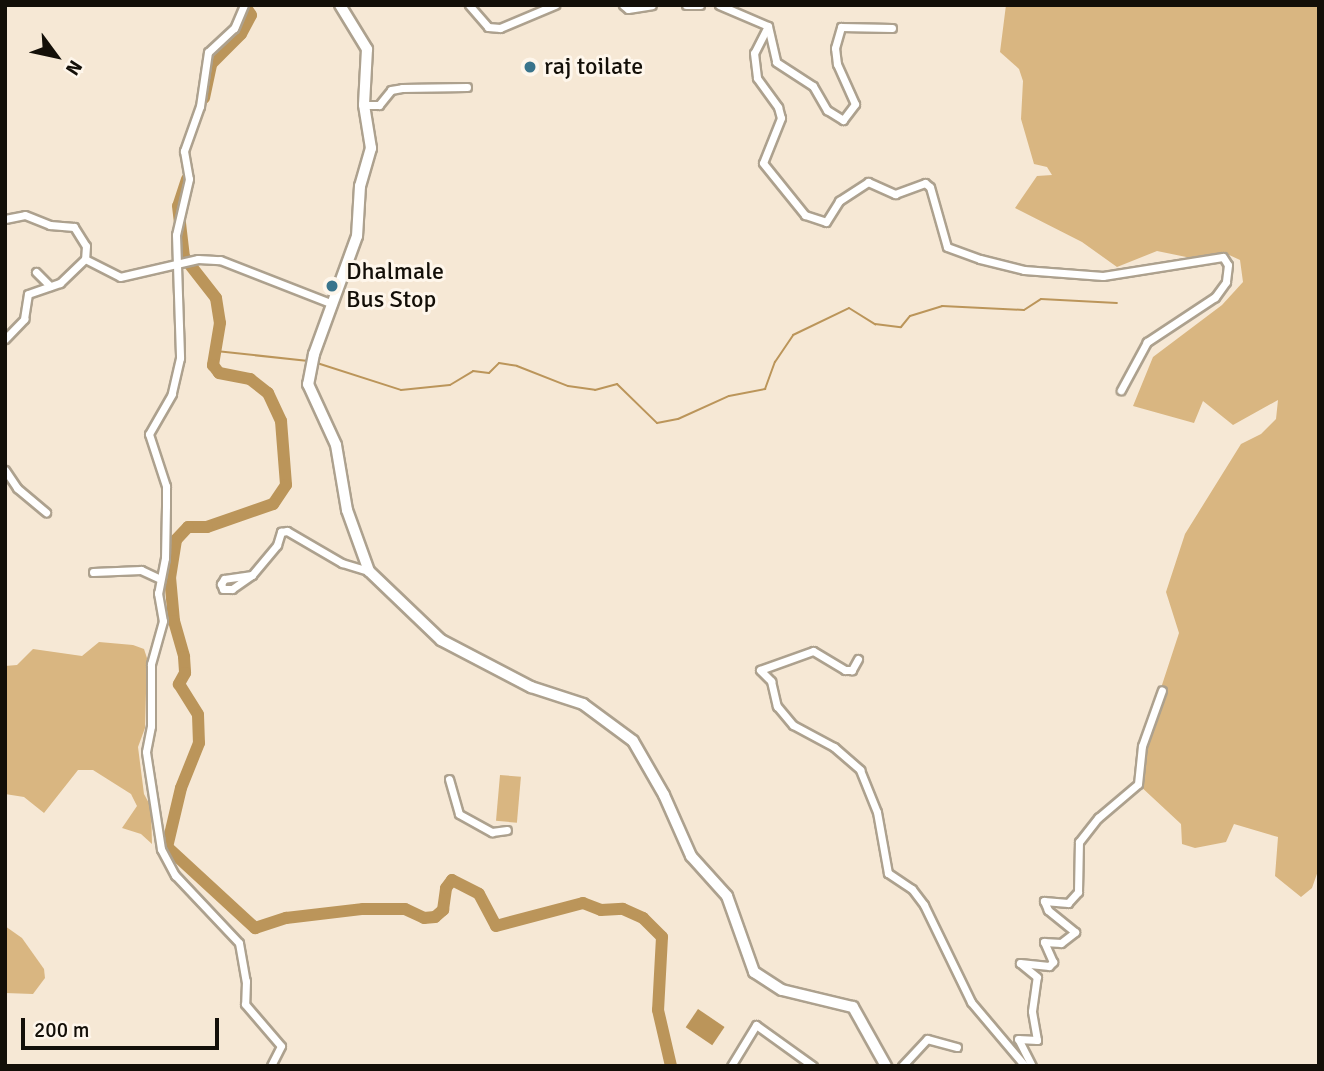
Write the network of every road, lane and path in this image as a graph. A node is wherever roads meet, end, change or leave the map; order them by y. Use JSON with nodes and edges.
{"nodes":[{"id":1,"x":244,"y":5,"type":"edge"},
{"id":2,"x":340,"y":5,"type":"edge"},
{"id":3,"x":469,"y":5,"type":"edge"},
{"id":4,"x":555,"y":5,"type":"edge"},
{"id":5,"x":623,"y":5,"type":"edge"},
{"id":6,"x":653,"y":5,"type":"edge"},
{"id":7,"x":686,"y":5,"type":"edge"},
{"id":8,"x":700,"y":5,"type":"edge"},
{"id":9,"x":719,"y":5,"type":"edge"},
{"id":10,"x":768,"y":26,"type":"junction"},
{"id":11,"x":892,"y":28,"type":"dead end"},
{"id":12,"x":467,"y":87,"type":"dead end"},
{"id":13,"x":364,"y":105,"type":"junction"},
{"id":14,"x":5,"y":219,"type":"edge"},
{"id":15,"x":85,"y":259,"type":"junction"},
{"id":16,"x":180,"y":265,"type":"junction"},
{"id":17,"x":36,"y":272,"type":"dead end"},
{"id":18,"x":50,"y":286,"type":"junction"},
{"id":19,"x":333,"y":304,"type":"junction"},
{"id":20,"x":5,"y":339,"type":"edge"},
{"id":21,"x":1121,"y":390,"type":"dead end"},
{"id":22,"x":5,"y":470,"type":"edge"},
{"id":23,"x":46,"y":512,"type":"dead end"},
{"id":24,"x":369,"y":570,"type":"junction"},
{"id":25,"x":93,"y":572,"type":"dead end"},
{"id":26,"x":252,"y":575,"type":"dead end"},
{"id":27,"x":160,"y":579,"type":"junction"},
{"id":28,"x":858,"y":659,"type":"dead end"},
{"id":29,"x":1162,"y":690,"type":"dead end"},
{"id":30,"x":449,"y":779,"type":"dead end"},
{"id":31,"x":507,"y":830,"type":"dead end"},
{"id":32,"x":957,"y":1047,"type":"dead end"},
{"id":33,"x":271,"y":1066,"type":"edge"},
{"id":34,"x":731,"y":1066,"type":"edge"},
{"id":35,"x":813,"y":1066,"type":"edge"},
{"id":36,"x":886,"y":1066,"type":"edge"},
{"id":37,"x":902,"y":1066,"type":"edge"},
{"id":38,"x":1025,"y":1066,"type":"edge"},
{"id":39,"x":1032,"y":1066,"type":"edge"}],
"edges":[{"from":1,"to":16,"type":"street"},
{"from":2,"to":13,"type":"main road"},
{"from":3,"to":4,"type":"street"},
{"from":5,"to":6,"type":"street"},
{"from":7,"to":8,"type":"street"},
{"from":9,"to":10,"type":"street"},
{"from":10,"to":11,"type":"street"},
{"from":10,"to":21,"type":"street"},
{"from":12,"to":13,"type":"street"},
{"from":13,"to":19,"type":"main road"},
{"from":14,"to":15,"type":"street"},
{"from":15,"to":16,"type":"street"},
{"from":15,"to":18,"type":"street"},
{"from":16,"to":19,"type":"street"},
{"from":16,"to":27,"type":"street"},
{"from":17,"to":18,"type":"street"},
{"from":18,"to":20,"type":"street"},
{"from":19,"to":24,"type":"main road"},
{"from":22,"to":23,"type":"street"},
{"from":24,"to":26,"type":"street"},
{"from":24,"to":36,"type":"main road"},
{"from":25,"to":27,"type":"street"},
{"from":27,"to":33,"type":"street"},
{"from":28,"to":38,"type":"street"},
{"from":29,"to":39,"type":"street"},
{"from":30,"to":31,"type":"street"},
{"from":32,"to":37,"type":"street"},
{"from":34,"to":35,"type":"street"}]}
